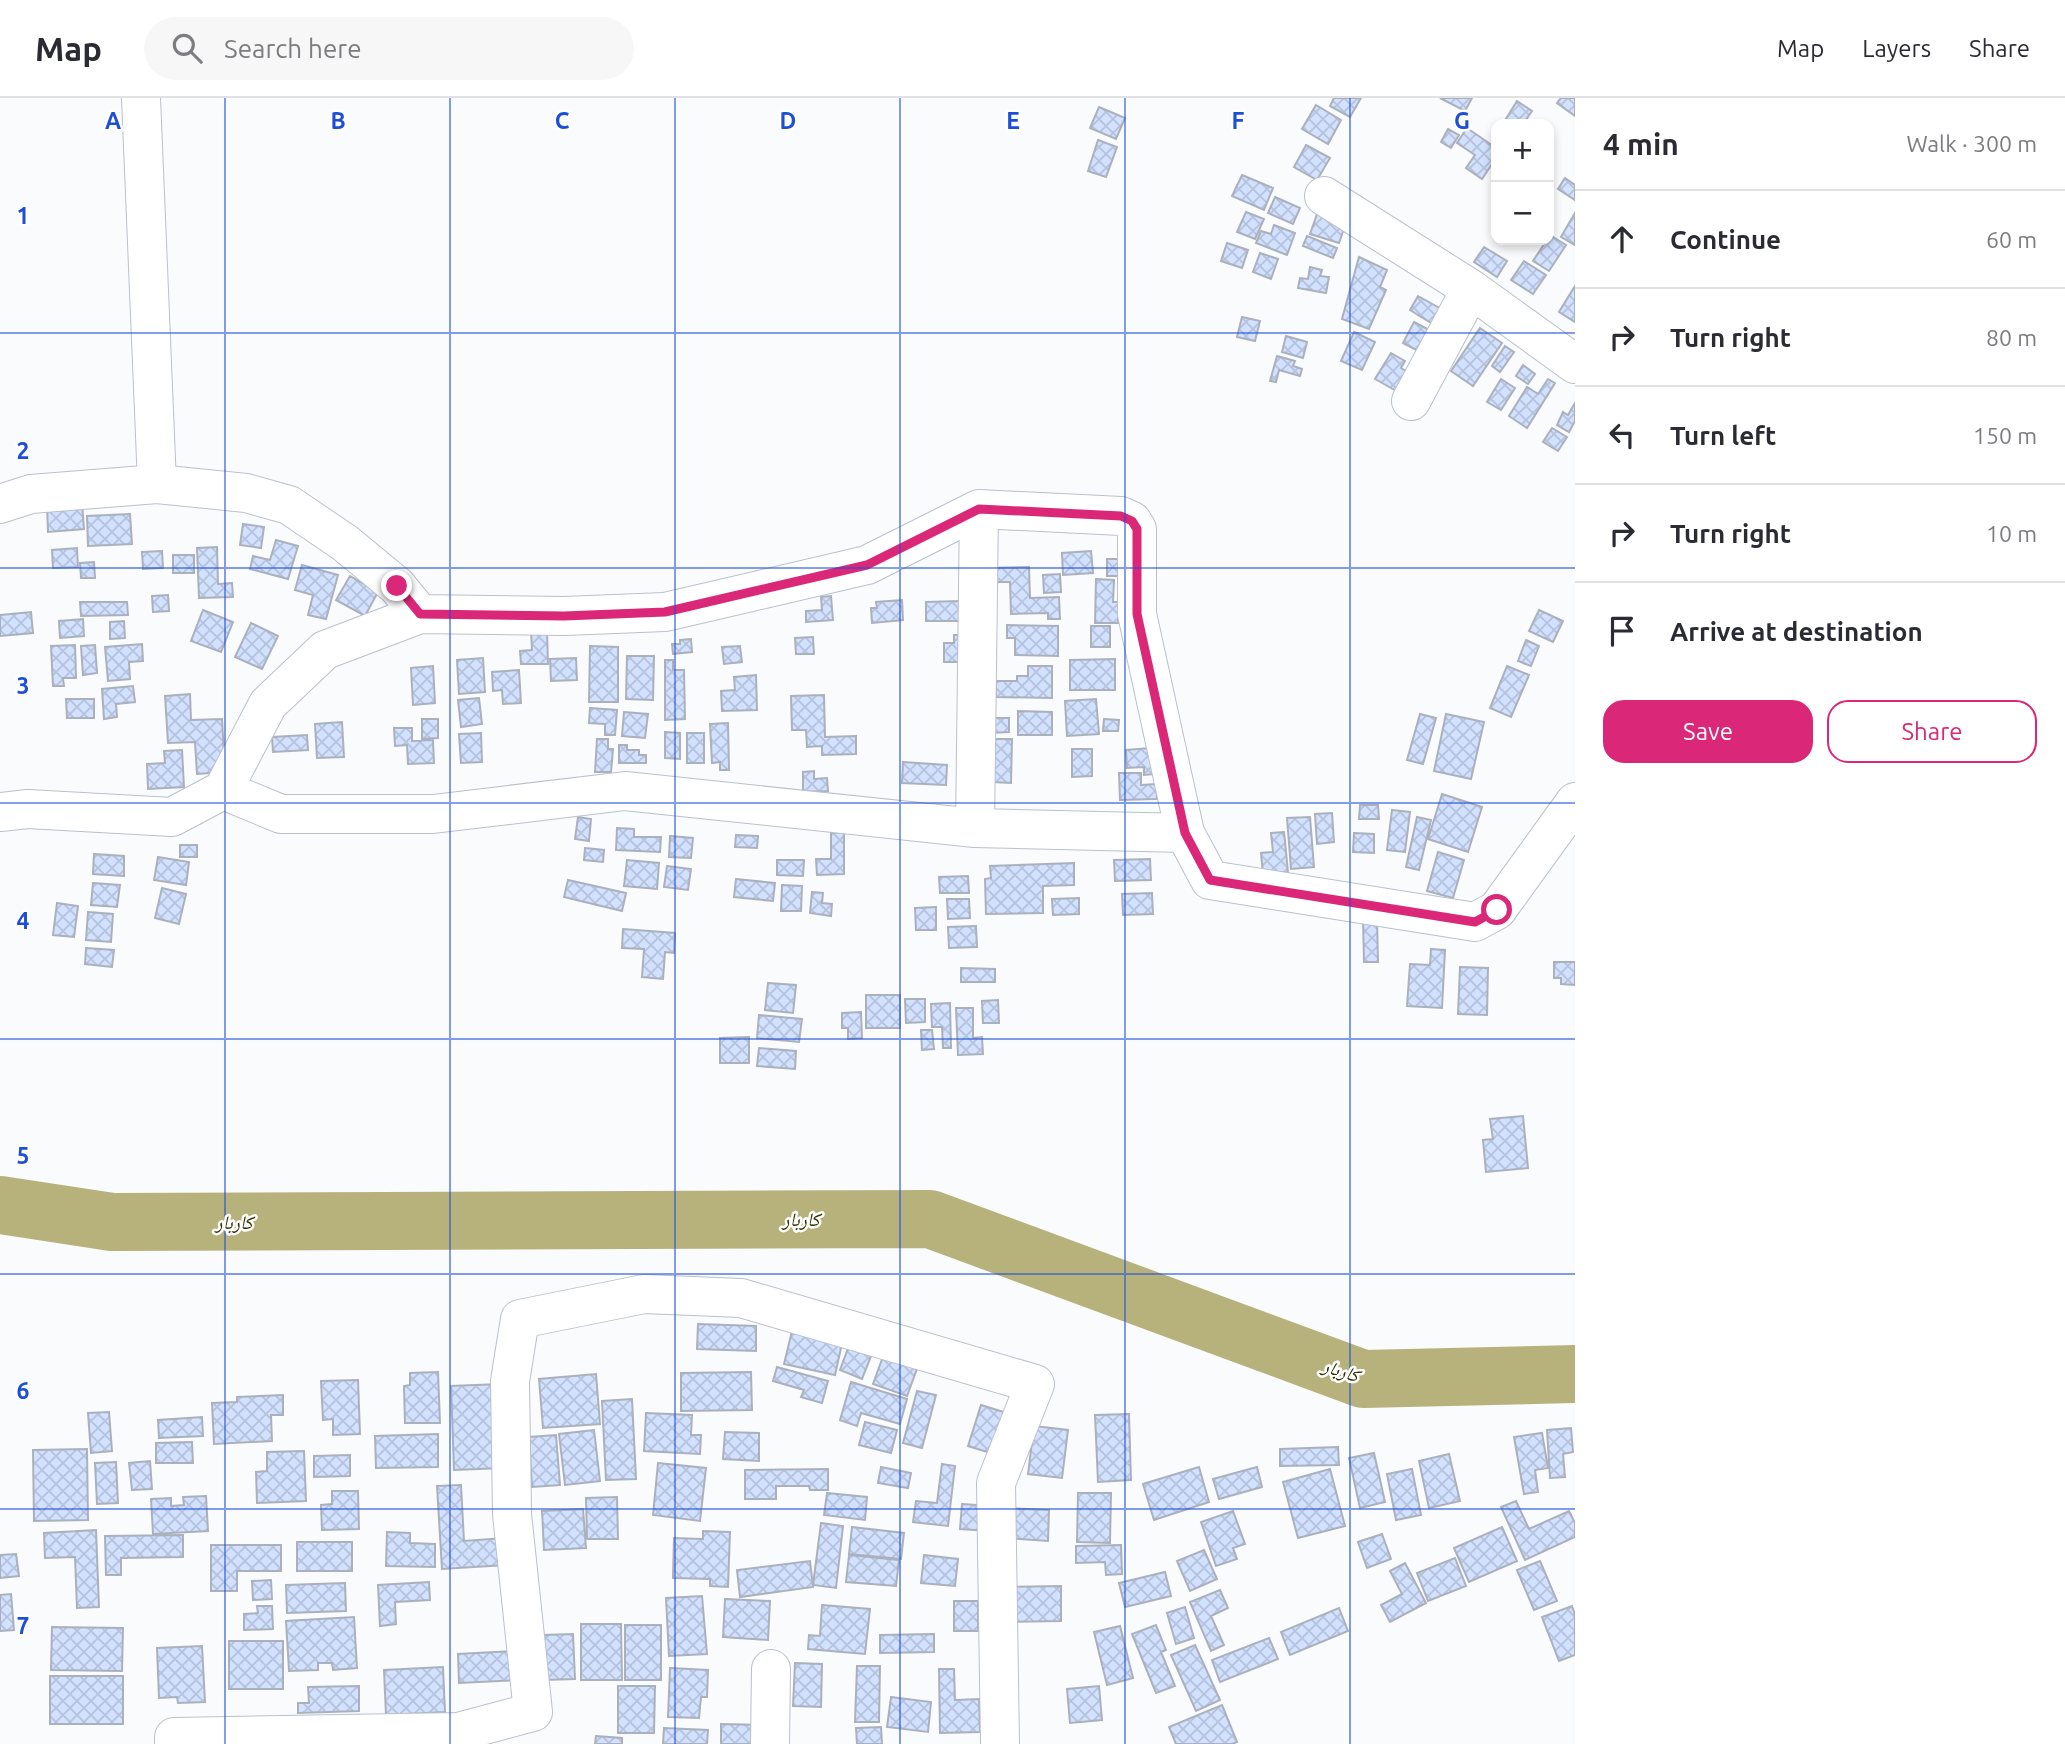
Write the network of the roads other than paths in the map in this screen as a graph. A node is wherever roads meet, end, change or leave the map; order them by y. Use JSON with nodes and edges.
{"nodes":[{"id":1,"x":141,"y":98,"type":"edge"},
{"id":2,"x":1324,"y":196,"type":"dead end"},
{"id":3,"x":1471,"y":289,"type":"junction"},
{"id":4,"x":1575,"y":364,"type":"edge"},
{"id":5,"x":1411,"y":401,"type":"dead end"},
{"id":6,"x":158,"y":484,"type":"junction"},
{"id":7,"x":0,"y":504,"type":"edge"},
{"id":8,"x":979,"y":509,"type":"junction"},
{"id":9,"x":420,"y":614,"type":"junction"},
{"id":10,"x":223,"y":790,"type":"junction"},
{"id":11,"x":1575,"y":802,"type":"edge"},
{"id":12,"x":0,"y":812,"type":"edge"},
{"id":13,"x":975,"y":828,"type":"junction"},
{"id":14,"x":1185,"y":833,"type":"junction"},
{"id":15,"x":771,"y":1669,"type":"dead end"},
{"id":16,"x":458,"y":1738,"type":"edge"},
{"id":17,"x":174,"y":1744,"type":"edge"},
{"id":18,"x":770,"y":1744,"type":"edge"},
{"id":19,"x":1000,"y":1744,"type":"edge"}],
"edges":[{"from":1,"to":6,"type":"street"},
{"from":2,"to":3,"type":"street"},
{"from":3,"to":4,"type":"street"},
{"from":3,"to":5,"type":"street"},
{"from":6,"to":7,"type":"street"},
{"from":6,"to":9,"type":"street"},
{"from":8,"to":9,"type":"street"},
{"from":8,"to":13,"type":"street"},
{"from":8,"to":14,"type":"street"},
{"from":9,"to":10,"type":"street"},
{"from":10,"to":12,"type":"street"},
{"from":10,"to":13,"type":"street"},
{"from":11,"to":14,"type":"street"},
{"from":13,"to":14,"type":"street"},
{"from":15,"to":18,"type":"street"},
{"from":16,"to":17,"type":"street"},
{"from":16,"to":19,"type":"street"}]}
